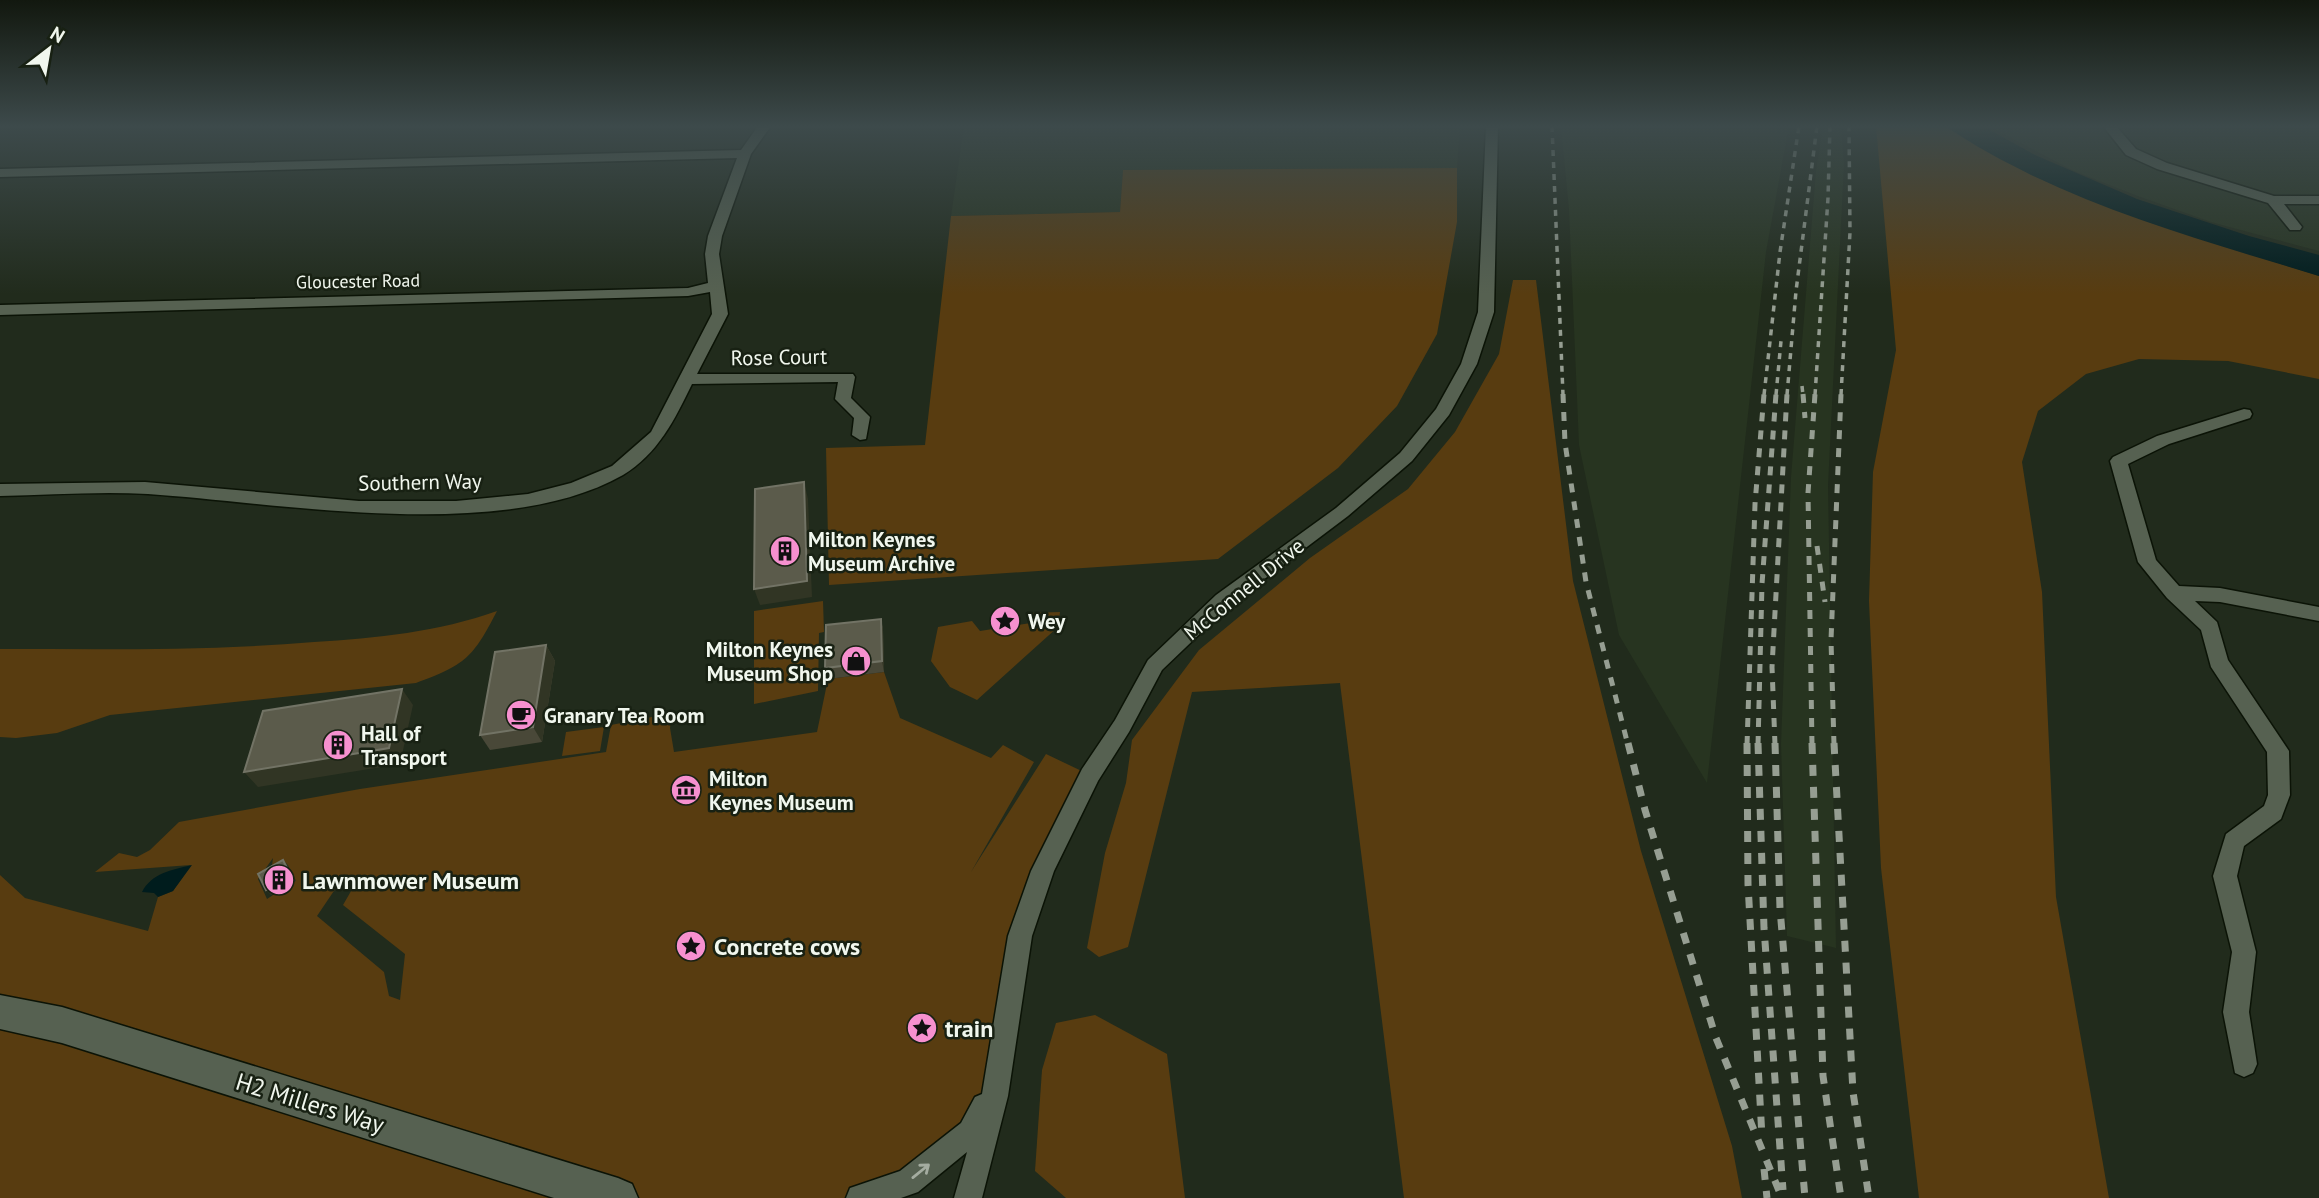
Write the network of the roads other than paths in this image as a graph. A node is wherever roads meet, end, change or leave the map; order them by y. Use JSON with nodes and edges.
{"nodes":[{"id":1,"x":735,"y":182,"type":"edge"},
{"id":2,"x":1490,"y":182,"type":"edge"},
{"id":3,"x":2214,"y":182,"type":"edge"},
{"id":4,"x":2273,"y":200,"type":"junction"},
{"id":5,"x":2319,"y":200,"type":"edge"},
{"id":6,"x":2295,"y":227,"type":"dead end"},
{"id":7,"x":716,"y":286,"type":"junction"},
{"id":8,"x":0,"y":310,"type":"edge"},
{"id":9,"x":687,"y":379,"type":"junction"},
{"id":10,"x":2244,"y":414,"type":"dead end"},
{"id":11,"x":860,"y":435,"type":"dead end"},
{"id":12,"x":0,"y":490,"type":"edge"},
{"id":13,"x":2174,"y":593,"type":"junction"},
{"id":14,"x":2319,"y":614,"type":"edge"},
{"id":15,"x":0,"y":1012,"type":"edge"},
{"id":16,"x":2244,"y":1064,"type":"dead end"},
{"id":17,"x":997,"y":1082,"type":"junction"},
{"id":18,"x":618,"y":1198,"type":"edge"},
{"id":19,"x":860,"y":1198,"type":"edge"},
{"id":20,"x":968,"y":1198,"type":"edge"}],
"edges":[{"from":1,"to":7,"type":"street","name":"Southern Way"},
{"from":2,"to":17,"type":"street","name":"McConnell Drive"},
{"from":3,"to":4,"type":"street"},
{"from":4,"to":5,"type":"street"},
{"from":4,"to":6,"type":"street"},
{"from":7,"to":8,"type":"street","name":"Gloucester Road"},
{"from":7,"to":9,"type":"street","name":"Southern Way"},
{"from":9,"to":11,"type":"street","name":"Rose Court"},
{"from":9,"to":12,"type":"street","name":"Southern Way"},
{"from":10,"to":13,"type":"street"},
{"from":13,"to":14,"type":"street"},
{"from":13,"to":16,"type":"street"},
{"from":15,"to":18,"type":"street","name":"H2 Millers Way"},
{"from":19,"to":17,"type":"street","one_way":true},
{"from":17,"to":20,"type":"street","name":"McConnell Drive"}]}
